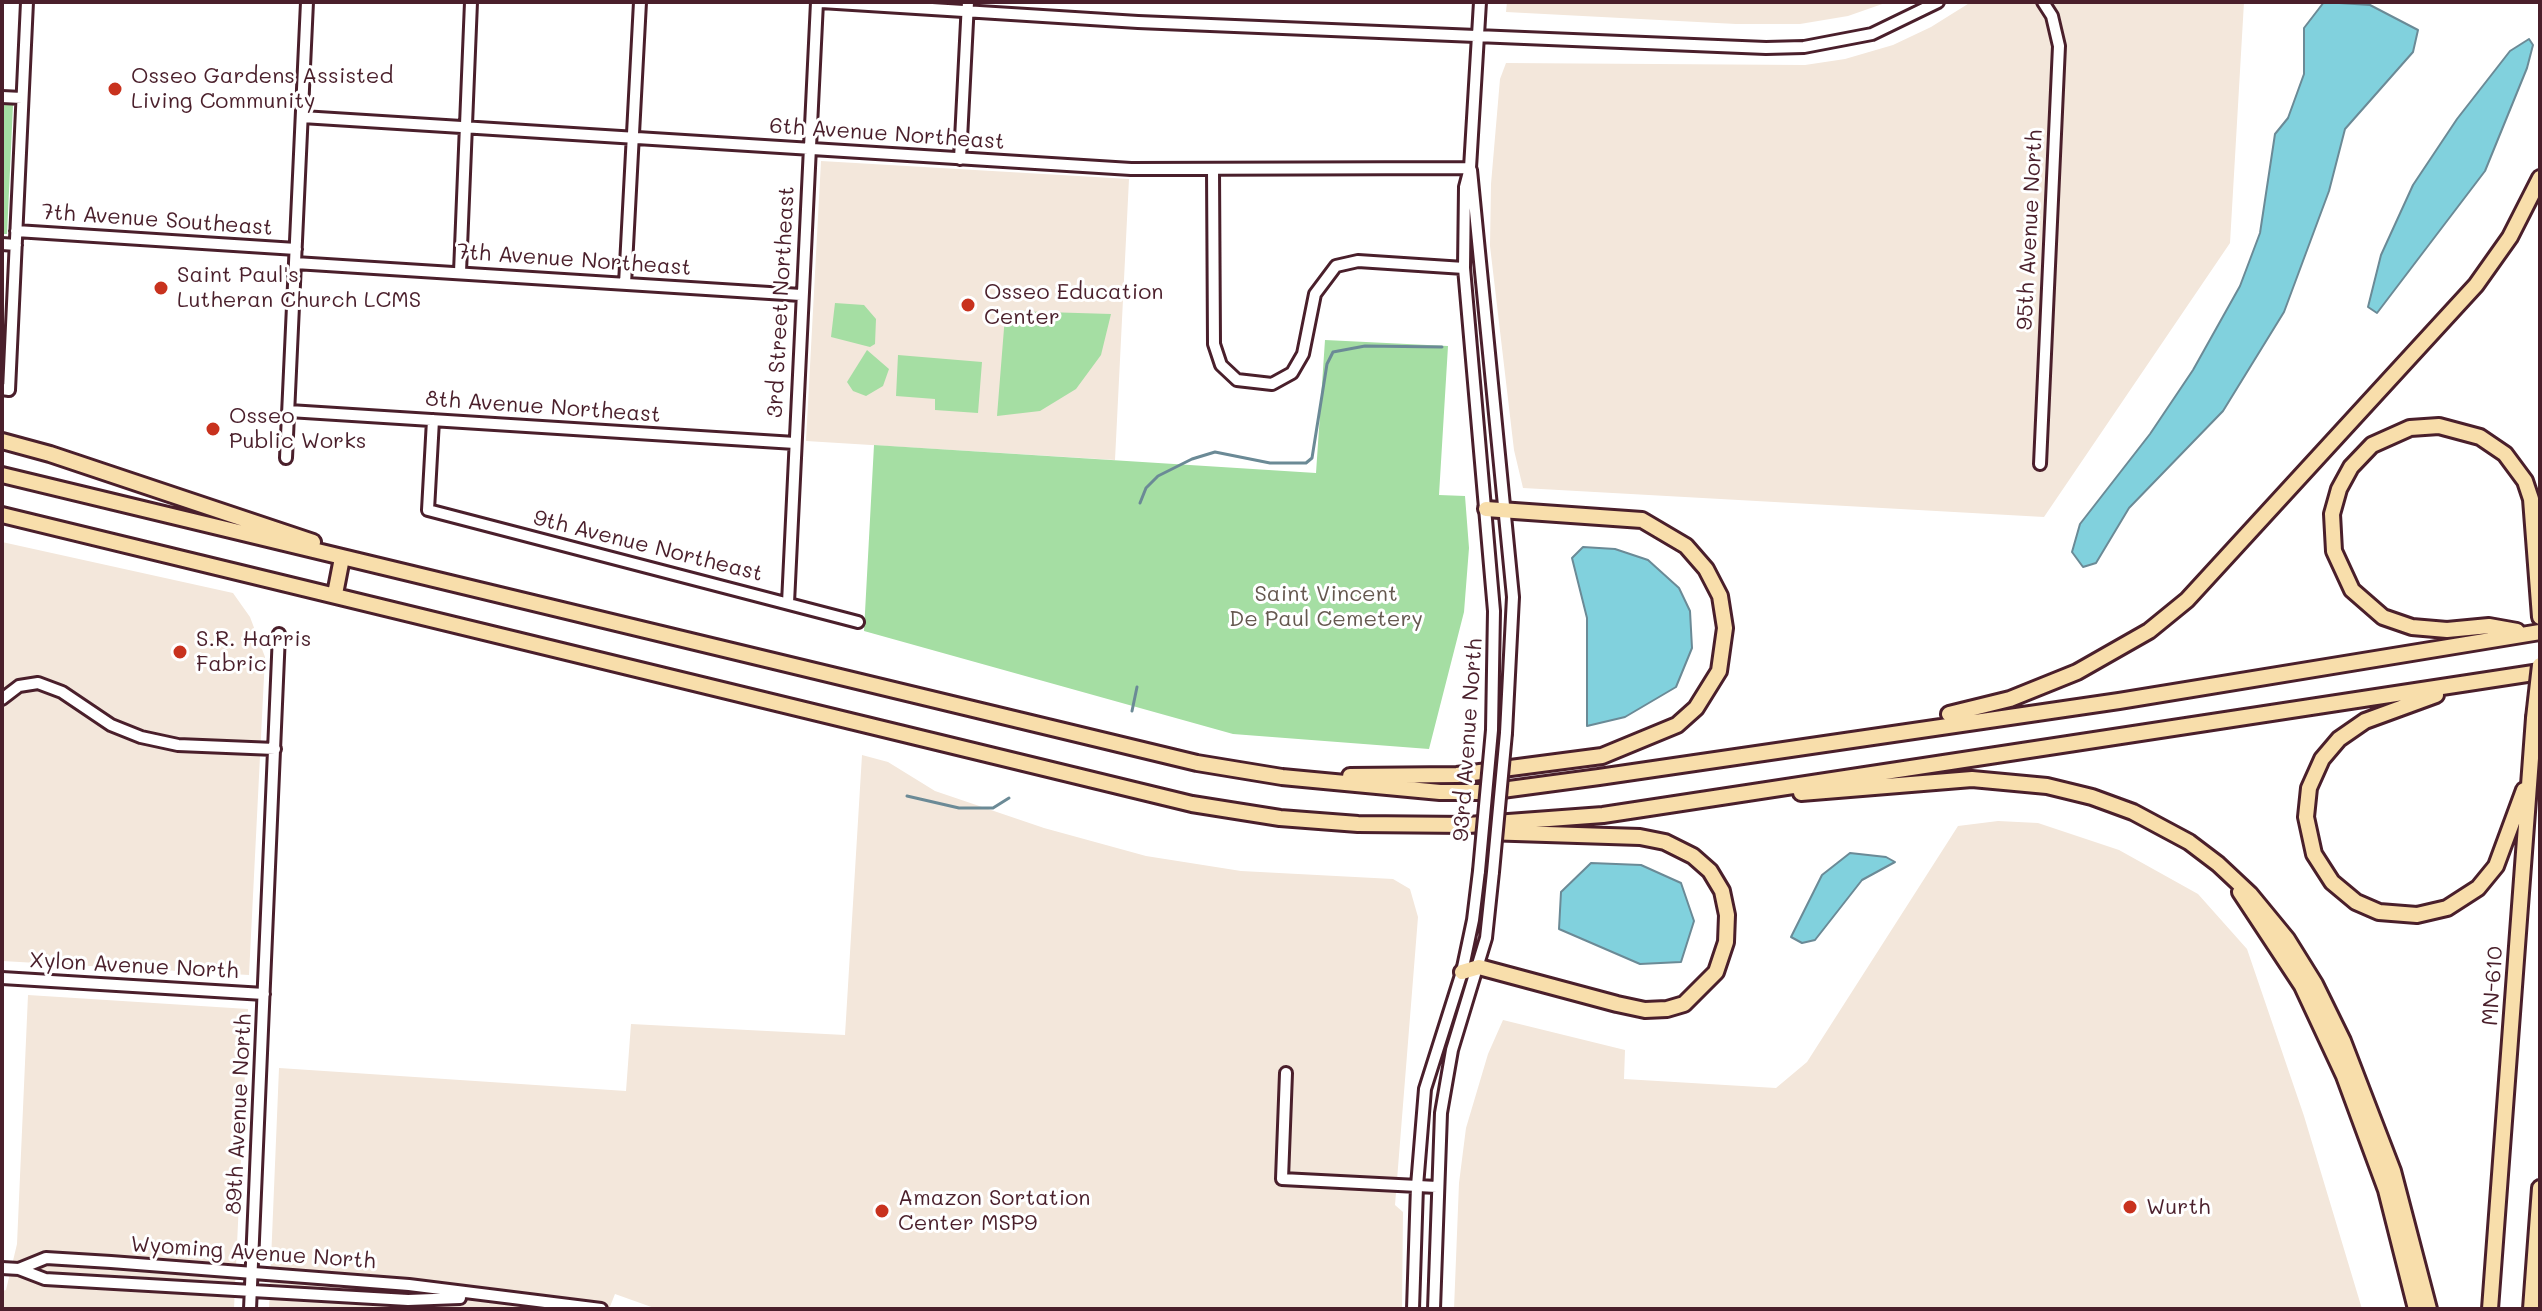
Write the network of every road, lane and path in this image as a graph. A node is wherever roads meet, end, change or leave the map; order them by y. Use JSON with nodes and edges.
{"nodes":[{"id":1,"x":27,"y":2,"type":"edge"},
{"id":2,"x":307,"y":2,"type":"edge"},
{"id":3,"x":471,"y":2,"type":"edge"},
{"id":4,"x":640,"y":2,"type":"edge"},
{"id":5,"x":819,"y":2,"type":"edge"},
{"id":6,"x":1480,"y":2,"type":"edge"},
{"id":7,"x":1938,"y":2,"type":"edge"},
{"id":8,"x":2043,"y":2,"type":"edge"},
{"id":9,"x":968,"y":7,"type":"edge"},
{"id":10,"x":1478,"y":38,"type":"junction"},
{"id":11,"x":2,"y":97,"type":"edge"},
{"id":12,"x":22,"y":98,"type":"junction"},
{"id":13,"x":302,"y":117,"type":"junction"},
{"id":14,"x":466,"y":127,"type":"junction"},
{"id":15,"x":631,"y":137,"type":"junction"},
{"id":16,"x":808,"y":149,"type":"junction"},
{"id":17,"x":960,"y":159,"type":"junction"},
{"id":18,"x":1470,"y":168,"type":"junction"},
{"id":19,"x":1213,"y":169,"type":"junction"},
{"id":20,"x":2540,"y":178,"type":"edge"},
{"id":21,"x":16,"y":231,"type":"junction"},
{"id":22,"x":2,"y":244,"type":"edge"},
{"id":23,"x":16,"y":245,"type":"junction"},
{"id":24,"x":296,"y":249,"type":"junction"},
{"id":25,"x":295,"y":263,"type":"junction"},
{"id":26,"x":1464,"y":268,"type":"junction"},
{"id":27,"x":460,"y":272,"type":"junction"},
{"id":28,"x":625,"y":284,"type":"junction"},
{"id":29,"x":801,"y":295,"type":"junction"},
{"id":30,"x":6,"y":390,"type":"edge"},
{"id":31,"x":289,"y":411,"type":"junction"},
{"id":32,"x":433,"y":420,"type":"junction"},
{"id":33,"x":2,"y":441,"type":"edge"},
{"id":34,"x":795,"y":443,"type":"junction"},
{"id":35,"x":286,"y":458,"type":"dead end"},
{"id":36,"x":2040,"y":464,"type":"dead end"},
{"id":37,"x":2,"y":475,"type":"edge"},
{"id":38,"x":1486,"y":509,"type":"junction"},
{"id":39,"x":1505,"y":509,"type":"junction"},
{"id":40,"x":2,"y":515,"type":"edge"},
{"id":41,"x":342,"y":558,"type":"junction"},
{"id":42,"x":411,"y":575,"type":"junction"},
{"id":43,"x":335,"y":594,"type":"junction"},
{"id":44,"x":788,"y":603,"type":"junction"},
{"id":45,"x":2540,"y":617,"type":"edge"},
{"id":46,"x":858,"y":622,"type":"dead end"},
{"id":47,"x":2535,"y":633,"type":"edge"},
{"id":48,"x":279,"y":634,"type":"dead end"},
{"id":49,"x":2540,"y":665,"type":"edge"},
{"id":50,"x":2540,"y":672,"type":"edge"},
{"id":51,"x":2457,"y":686,"type":"junction"},
{"id":52,"x":2,"y":699,"type":"edge"},
{"id":53,"x":1789,"y":748,"type":"junction"},
{"id":54,"x":275,"y":749,"type":"junction"},
{"id":55,"x":2529,"y":774,"type":"junction"},
{"id":56,"x":1282,"y":777,"type":"junction"},
{"id":57,"x":1720,"y":797,"type":"junction"},
{"id":58,"x":1440,"y":826,"type":"junction"},
{"id":59,"x":2229,"y":874,"type":"junction"},
{"id":60,"x":1479,"y":967,"type":"junction"},
{"id":61,"x":1462,"y":972,"type":"junction"},
{"id":62,"x":2,"y":978,"type":"edge"},
{"id":63,"x":264,"y":994,"type":"junction"},
{"id":64,"x":1286,"y":1073,"type":"dead end"},
{"id":65,"x":1417,"y":1186,"type":"junction"},
{"id":66,"x":1437,"y":1187,"type":"junction"},
{"id":67,"x":2540,"y":1188,"type":"edge"},
{"id":68,"x":2,"y":1268,"type":"edge"},
{"id":69,"x":19,"y":1269,"type":"junction"},
{"id":70,"x":252,"y":1272,"type":"junction"},
{"id":71,"x":251,"y":1290,"type":"junction"},
{"id":72,"x":486,"y":1296,"type":"junction"},
{"id":73,"x":250,"y":1309,"type":"edge"},
{"id":74,"x":601,"y":1309,"type":"edge"},
{"id":75,"x":1413,"y":1309,"type":"edge"},
{"id":76,"x":1434,"y":1309,"type":"edge"},
{"id":77,"x":2416,"y":1309,"type":"edge"},
{"id":78,"x":2429,"y":1309,"type":"edge"},
{"id":79,"x":2490,"y":1309,"type":"edge"},
{"id":80,"x":2531,"y":1309,"type":"edge"}],
"edges":[{"from":1,"to":12,"type":"street"},
{"from":2,"to":13,"type":"street"},
{"from":3,"to":14,"type":"street"},
{"from":4,"to":15,"type":"street"},
{"from":5,"to":9,"type":"street"},
{"from":5,"to":16,"type":"street","name":"3rd Street Northeast"},
{"from":6,"to":10,"type":"street","name":"93rd Avenue North"},
{"from":7,"to":10,"type":"street"},
{"from":8,"to":36,"type":"street","name":"95th Avenue North"},
{"from":9,"to":10,"type":"street"},
{"from":9,"to":17,"type":"street"},
{"from":10,"to":18,"type":"street","name":"93rd Avenue North"},
{"from":11,"to":12,"type":"street"},
{"from":12,"to":21,"type":"street"},
{"from":13,"to":14,"type":"street","name":"6th Avenue Northeast"},
{"from":13,"to":24,"type":"street"},
{"from":14,"to":15,"type":"street","name":"6th Avenue Northeast"},
{"from":14,"to":27,"type":"street"},
{"from":15,"to":16,"type":"street","name":"6th Avenue Northeast"},
{"from":15,"to":28,"type":"street"},
{"from":16,"to":17,"type":"street","name":"6th Avenue Northeast"},
{"from":16,"to":29,"type":"street","name":"3rd Street Northeast"},
{"from":17,"to":19,"type":"street","name":"6th Avenue Northeast"},
{"from":18,"to":19,"type":"street","name":"6th Avenue Northeast"},
{"from":18,"to":26,"type":"street","name":"93rd Avenue North"},
{"from":18,"to":39,"type":"street","name":"93rd Avenue North"},
{"from":19,"to":26,"type":"street"},
{"from":20,"to":53,"type":"highway"},
{"from":21,"to":23,"type":"street"},
{"from":21,"to":24,"type":"street","name":"7th Avenue Southeast"},
{"from":22,"to":23,"type":"street","name":"7th Avenue Southeast"},
{"from":23,"to":30,"type":"street"},
{"from":24,"to":25,"type":"street"},
{"from":25,"to":27,"type":"street","name":"7th Avenue Northeast"},
{"from":25,"to":31,"type":"street"},
{"from":26,"to":38,"type":"street","name":"93rd Avenue North"},
{"from":27,"to":28,"type":"street","name":"7th Avenue Northeast"},
{"from":28,"to":29,"type":"street","name":"7th Avenue Northeast"},
{"from":29,"to":34,"type":"street","name":"3rd Street Northeast"},
{"from":31,"to":32,"type":"street","name":"8th Avenue Northeast"},
{"from":31,"to":35,"type":"street"},
{"from":32,"to":34,"type":"street","name":"8th Avenue Northeast"},
{"from":32,"to":44,"type":"street","name":"9th Avenue Northeast"},
{"from":33,"to":42,"type":"highway"},
{"from":34,"to":44,"type":"street","name":"3rd Street Northeast"},
{"from":37,"to":41,"type":"highway"},
{"from":38,"to":39,"type":"highway"},
{"from":38,"to":61,"type":"street","name":"93rd Avenue North","bridge":true},
{"from":39,"to":56,"type":"highway"},
{"from":39,"to":60,"type":"street","name":"93rd Avenue North","bridge":true},
{"from":40,"to":43,"type":"highway"},
{"from":41,"to":42,"type":"highway"},
{"from":41,"to":43,"type":"highway"},
{"from":42,"to":56,"type":"highway"},
{"from":43,"to":58,"type":"highway"},
{"from":44,"to":46,"type":"street","name":"9th Avenue Northeast"},
{"from":45,"to":47,"type":"highway"},
{"from":47,"to":53,"type":"highway"},
{"from":48,"to":54,"type":"street","name":"89th Avenue North"},
{"from":49,"to":55,"type":"highway","name":"MN-610","bridge":true},
{"from":50,"to":51,"type":"highway"},
{"from":51,"to":55,"type":"highway"},
{"from":51,"to":57,"type":"highway"},
{"from":52,"to":54,"type":"street"},
{"from":53,"to":56,"type":"highway"},
{"from":54,"to":63,"type":"street","name":"89th Avenue North"},
{"from":55,"to":79,"type":"highway","name":"MN-610"},
{"from":57,"to":58,"type":"highway"},
{"from":57,"to":59,"type":"highway"},
{"from":58,"to":60,"type":"highway"},
{"from":59,"to":77,"type":"highway"},
{"from":59,"to":78,"type":"highway"},
{"from":60,"to":61,"type":"highway"},
{"from":60,"to":66,"type":"street","name":"93rd Avenue North"},
{"from":61,"to":65,"type":"street","name":"93rd Avenue North"},
{"from":62,"to":63,"type":"street","name":"Xylon Avenue North"},
{"from":63,"to":70,"type":"street","name":"89th Avenue North"},
{"from":64,"to":65,"type":"street"},
{"from":65,"to":66,"type":"street"},
{"from":65,"to":75,"type":"street","name":"93rd Avenue North"},
{"from":66,"to":76,"type":"street","name":"93rd Avenue North"},
{"from":67,"to":80,"type":"highway"},
{"from":68,"to":69,"type":"street","name":"Wyoming Avenue North"},
{"from":69,"to":70,"type":"street","name":"Wyoming Avenue North"},
{"from":69,"to":71,"type":"street","name":"Wyoming Avenue North"},
{"from":70,"to":71,"type":"street","name":"89th Avenue North"},
{"from":70,"to":72,"type":"street","name":"Wyoming Avenue North"},
{"from":71,"to":72,"type":"street","name":"Wyoming Avenue North"},
{"from":71,"to":73,"type":"street","name":"89th Avenue North"},
{"from":72,"to":74,"type":"street","name":"Wyoming Avenue North"}]}
